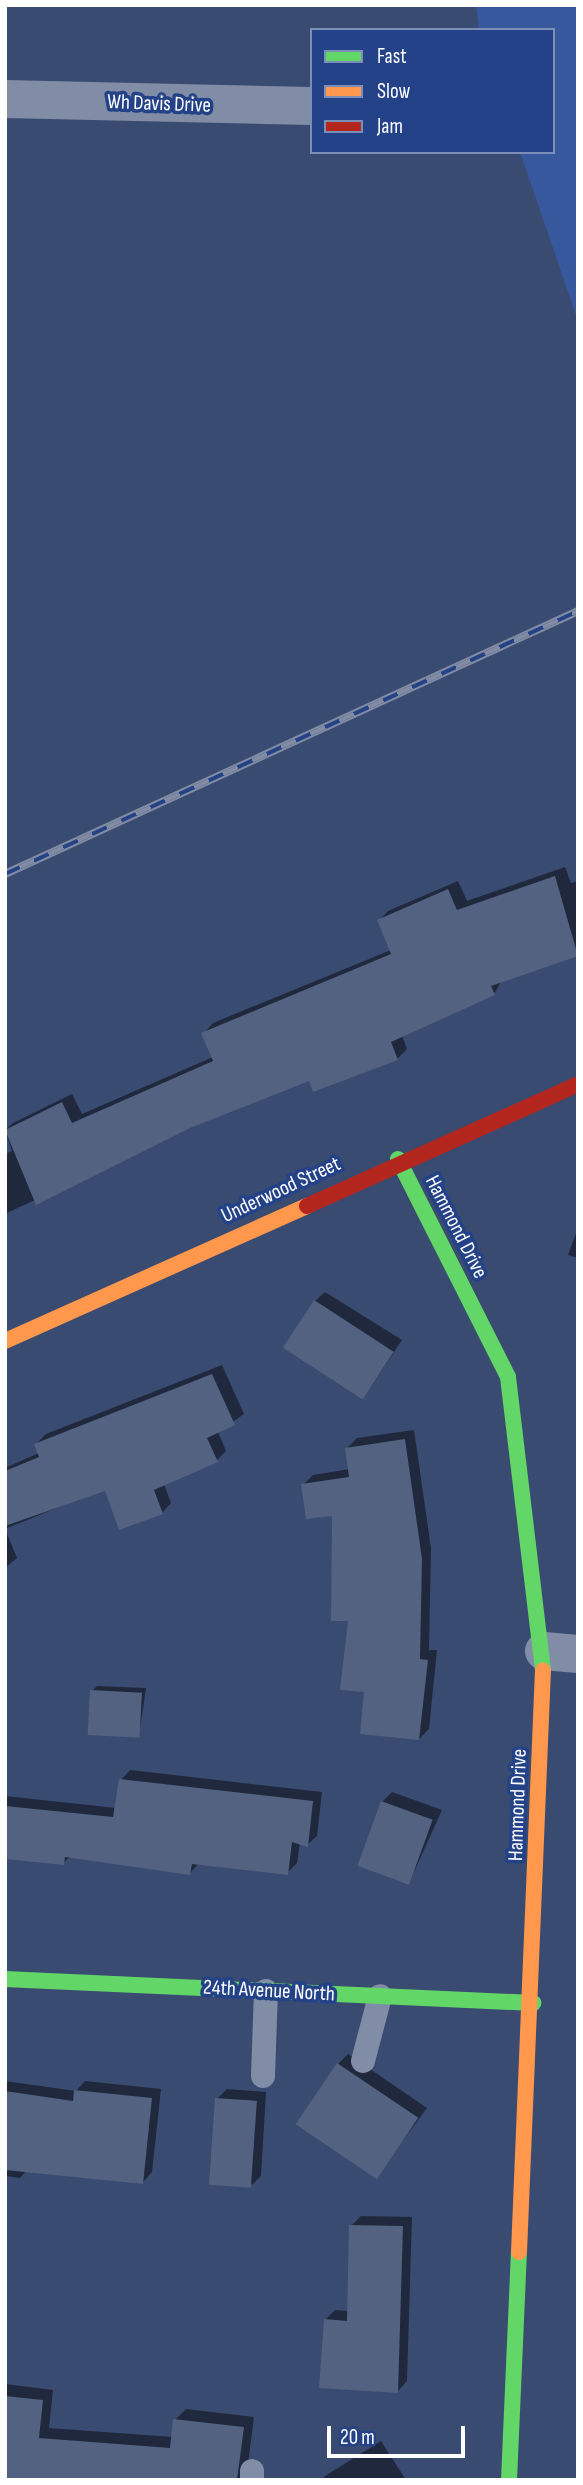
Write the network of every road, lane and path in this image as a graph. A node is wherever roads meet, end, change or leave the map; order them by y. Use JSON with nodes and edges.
{"nodes":[{"id":1,"x":5,"y":99,"type":"edge"},
{"id":2,"x":310,"y":106,"type":"edge"},
{"id":3,"x":578,"y":1084,"type":"edge"},
{"id":4,"x":398,"y":1160,"type":"junction"},
{"id":5,"x":5,"y":1341,"type":"edge"},
{"id":6,"x":561,"y":1652,"type":"edge"},
{"id":7,"x":5,"y":1979,"type":"edge"},
{"id":8,"x":266,"y":1991,"type":"junction"},
{"id":9,"x":380,"y":1996,"type":"junction"},
{"id":10,"x":533,"y":2003,"type":"junction"},
{"id":11,"x":363,"y":2061,"type":"dead end"},
{"id":12,"x":263,"y":2076,"type":"dead end"},
{"id":13,"x":509,"y":2480,"type":"edge"}],
"edges":[{"from":1,"to":2,"type":"street","name":"Wh Davis Drive"},
{"from":3,"to":4,"type":"street","name":"Underwood Street"},
{"from":4,"to":5,"type":"street","name":"Underwood Street"},
{"from":4,"to":6,"type":"street","name":"Hammond Drive"},
{"from":6,"to":10,"type":"street","name":"Hammond Drive"},
{"from":7,"to":8,"type":"street","name":"24th Avenue North"},
{"from":8,"to":9,"type":"street","name":"24th Avenue North"},
{"from":8,"to":12,"type":"lane"},
{"from":9,"to":10,"type":"street","name":"24th Avenue North"},
{"from":9,"to":11,"type":"lane"},
{"from":10,"to":13,"type":"street","name":"Hammond Drive"}]}
